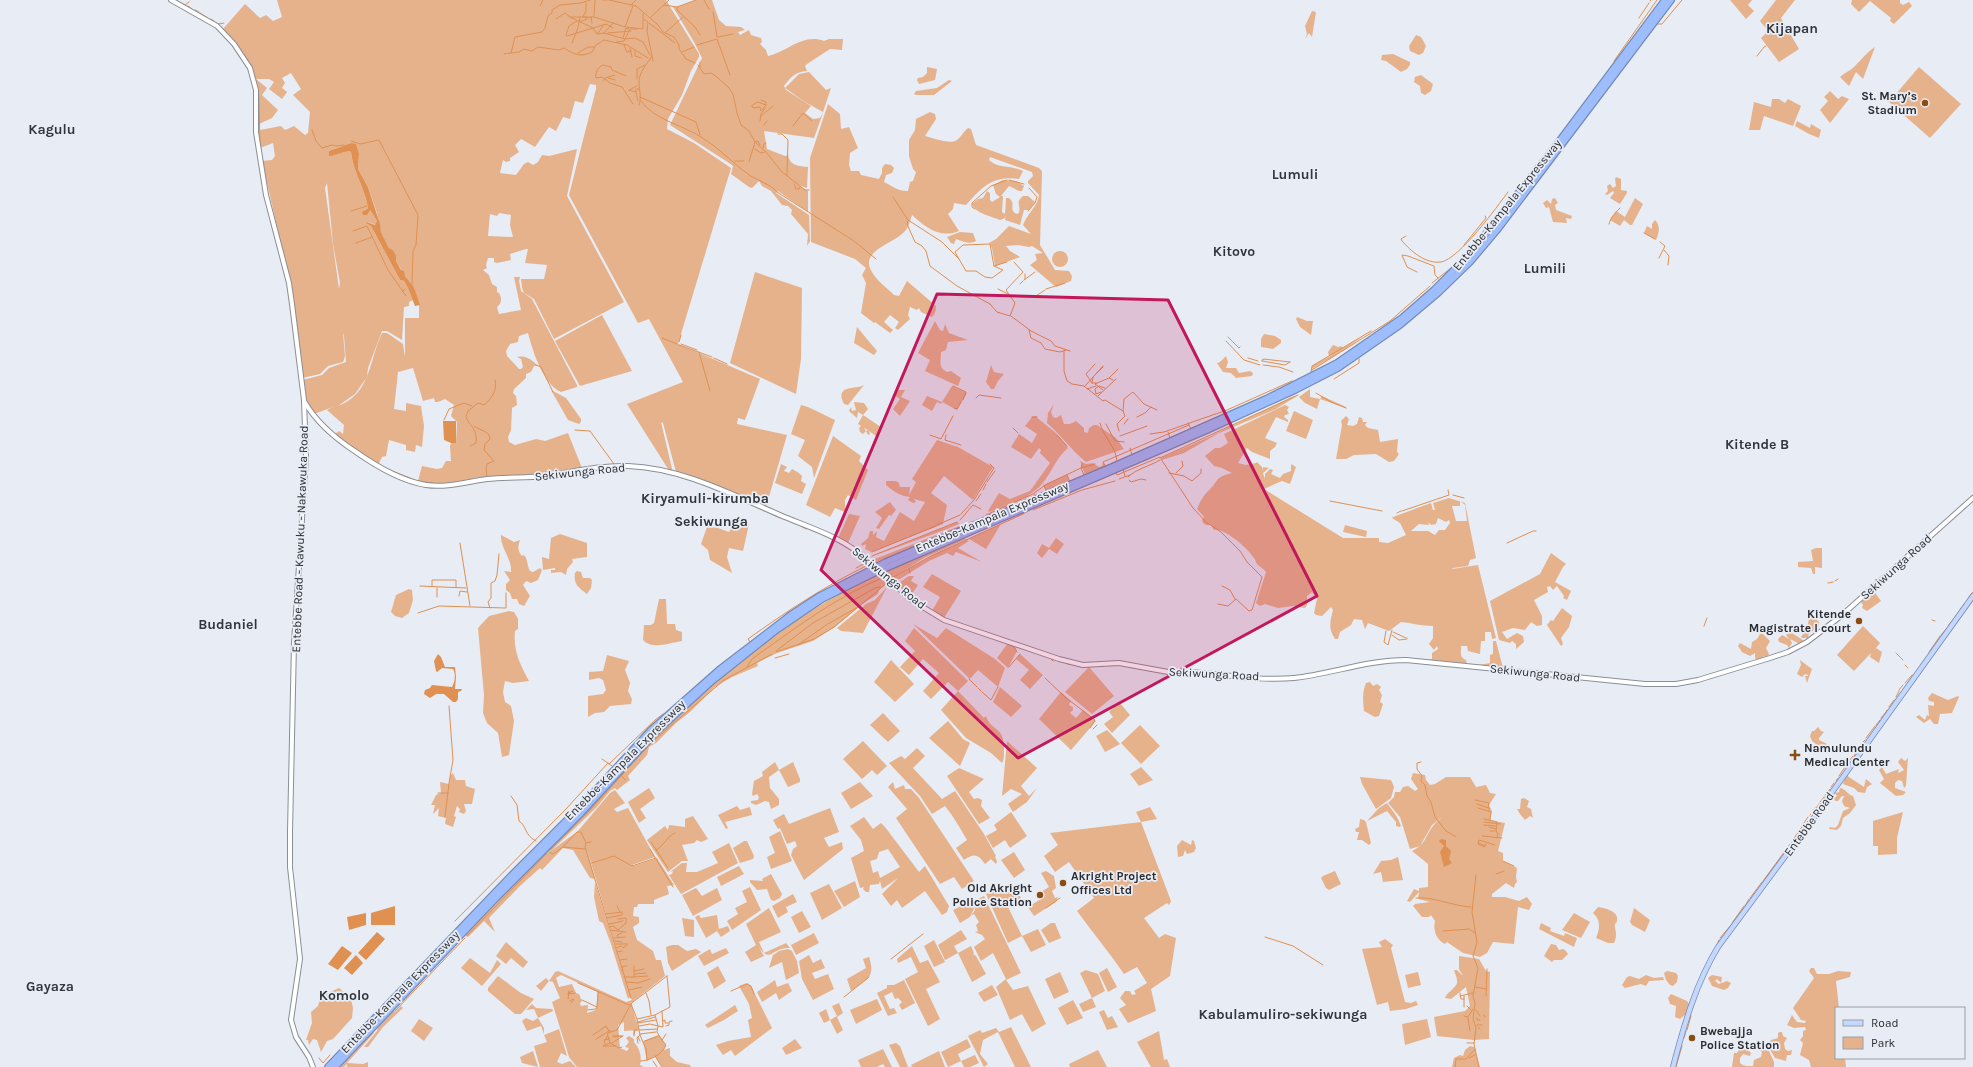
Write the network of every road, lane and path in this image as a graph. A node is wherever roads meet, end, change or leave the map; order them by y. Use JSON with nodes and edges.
{"nodes":[{"id":1,"x":171,"y":0,"type":"edge"},
{"id":2,"x":1665,"y":0,"type":"edge"},
{"id":3,"x":1671,"y":0,"type":"edge"},
{"id":4,"x":304,"y":400,"type":"junction"},
{"id":5,"x":312,"y":414,"type":"junction"},
{"id":6,"x":304,"y":419,"type":"junction"},
{"id":7,"x":1973,"y":498,"type":"edge"},
{"id":8,"x":1973,"y":596,"type":"edge"},
{"id":9,"x":313,"y":1067,"type":"edge"},
{"id":10,"x":328,"y":1067,"type":"edge"},
{"id":11,"x":335,"y":1067,"type":"edge"},
{"id":12,"x":1673,"y":1067,"type":"edge"}],
"edges":[{"from":1,"to":4,"type":"main road","name":"Entebbe Road - Kawuku - Nakawuka Road"},
{"from":2,"to":10,"type":"highway","name":"Entebbe-Kampala Expressway"},
{"from":3,"to":11,"type":"highway","name":"Entebbe-Kampala Expressway"},
{"from":4,"to":5,"type":"main road","name":"Sekiwunga Road"},
{"from":4,"to":6,"type":"main road","name":"Entebbe Road - Kawuku - Nakawuka Road"},
{"from":5,"to":6,"type":"main road"},
{"from":5,"to":7,"type":"main road","name":"Sekiwunga Road","bridge":true},
{"from":6,"to":9,"type":"main road","name":"Entebbe Road - Kawuku - Nakawuka Road"},
{"from":8,"to":12,"type":"main road","name":"Entebbe Road"}]}
